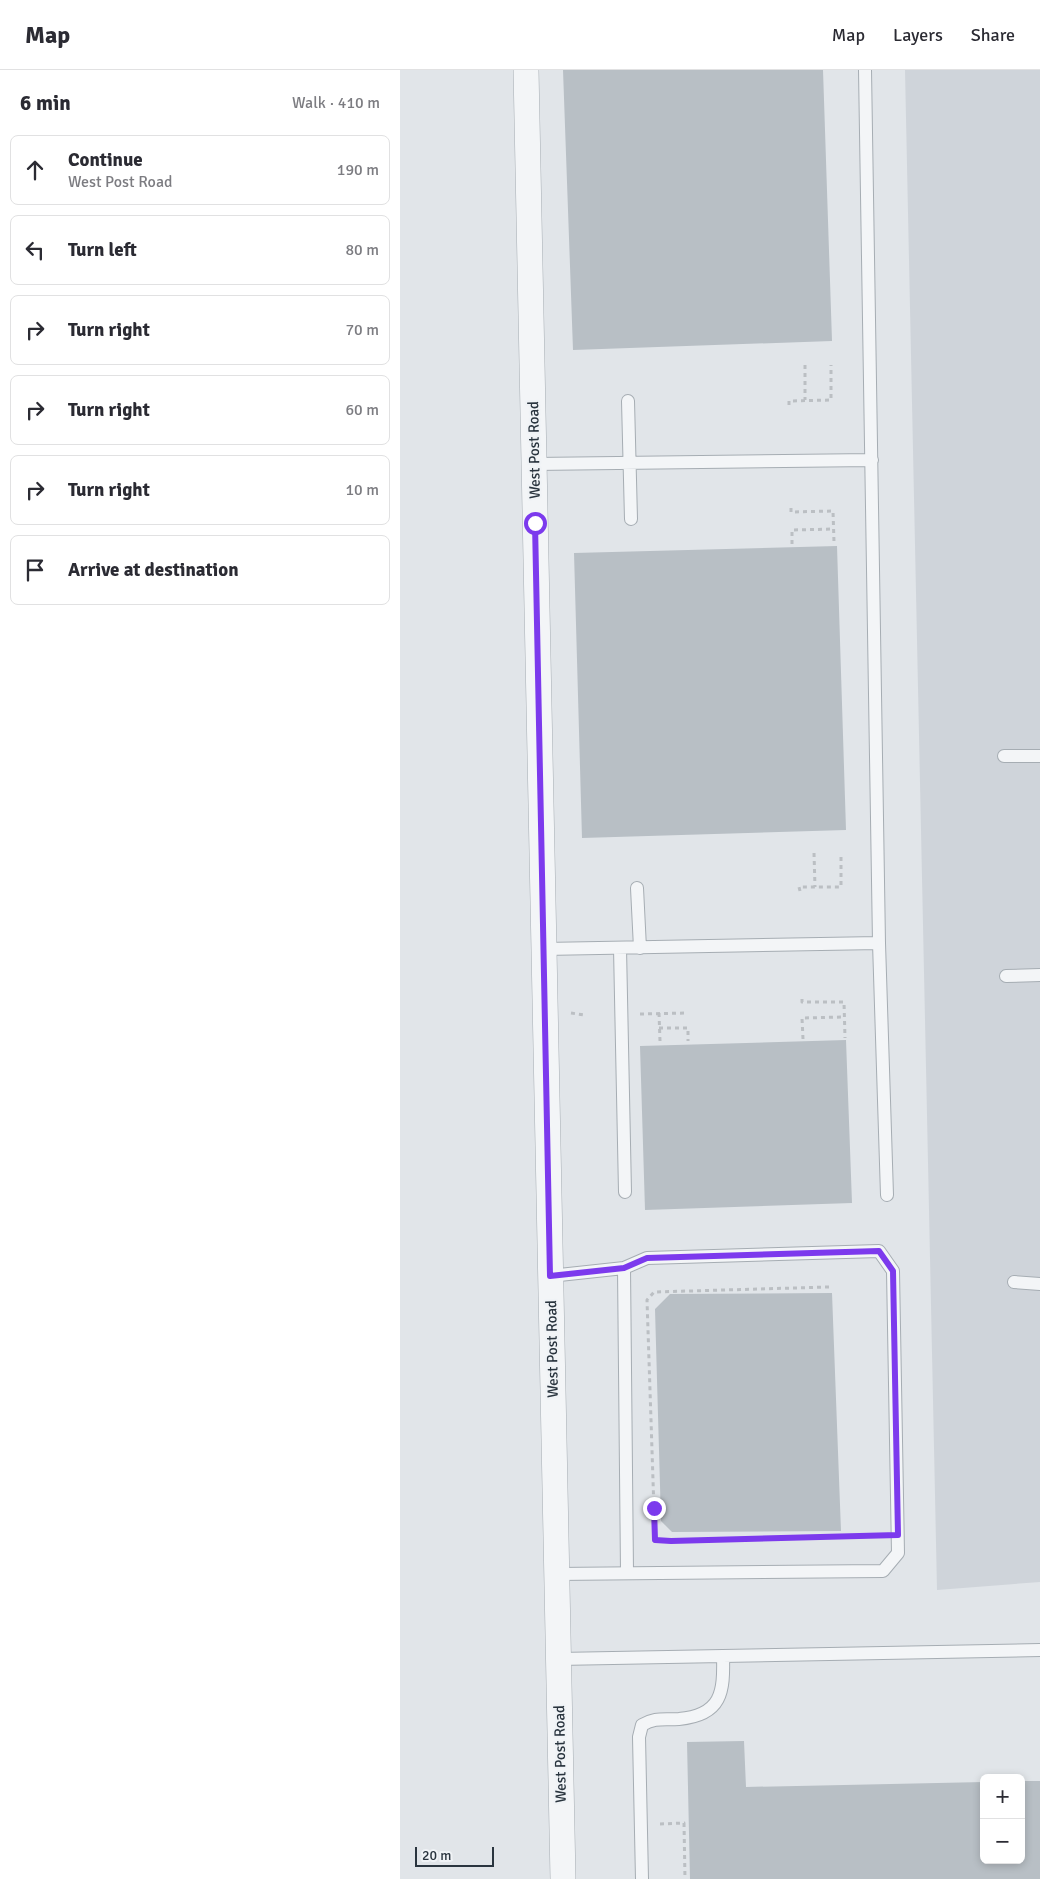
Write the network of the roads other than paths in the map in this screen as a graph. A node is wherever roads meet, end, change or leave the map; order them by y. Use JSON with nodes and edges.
{"nodes":[{"id":1,"x":526,"y":70,"type":"edge"},
{"id":2,"x":865,"y":70,"type":"edge"},
{"id":3,"x":628,"y":401,"type":"dead end"},
{"id":4,"x":872,"y":460,"type":"junction"},
{"id":5,"x":629,"y":463,"type":"junction"},
{"id":6,"x":534,"y":464,"type":"junction"},
{"id":7,"x":631,"y":520,"type":"dead end"},
{"id":8,"x":1004,"y":756,"type":"dead end"},
{"id":9,"x":1040,"y":756,"type":"edge"},
{"id":10,"x":638,"y":888,"type":"dead end"},
{"id":11,"x":880,"y":943,"type":"junction"},
{"id":12,"x":620,"y":948,"type":"junction"},
{"id":13,"x":640,"y":948,"type":"junction"},
{"id":14,"x":544,"y":950,"type":"junction"},
{"id":15,"x":1040,"y":975,"type":"edge"},
{"id":16,"x":1006,"y":976,"type":"dead end"},
{"id":17,"x":625,"y":1192,"type":"dead end"},
{"id":18,"x":887,"y":1195,"type":"dead end"},
{"id":19,"x":624,"y":1268,"type":"junction"},
{"id":20,"x":550,"y":1276,"type":"junction"},
{"id":21,"x":1014,"y":1282,"type":"dead end"},
{"id":22,"x":1040,"y":1284,"type":"edge"},
{"id":23,"x":628,"y":1572,"type":"junction"},
{"id":24,"x":556,"y":1574,"type":"junction"},
{"id":25,"x":1040,"y":1650,"type":"edge"},
{"id":26,"x":724,"y":1656,"type":"junction"},
{"id":27,"x":558,"y":1658,"type":"junction"},
{"id":28,"x":563,"y":1879,"type":"edge"},
{"id":29,"x":642,"y":1879,"type":"edge"}],
"edges":[{"from":1,"to":6,"type":"street","name":"West Post Road"},
{"from":2,"to":4,"type":"lane"},
{"from":3,"to":5,"type":"lane"},
{"from":4,"to":5,"type":"lane"},
{"from":4,"to":11,"type":"lane"},
{"from":5,"to":6,"type":"lane"},
{"from":5,"to":7,"type":"lane"},
{"from":6,"to":14,"type":"street","name":"West Post Road"},
{"from":8,"to":9,"type":"lane"},
{"from":10,"to":13,"type":"lane"},
{"from":11,"to":13,"type":"lane"},
{"from":11,"to":18,"type":"lane"},
{"from":12,"to":13,"type":"lane"},
{"from":12,"to":14,"type":"lane"},
{"from":12,"to":17,"type":"lane"},
{"from":14,"to":20,"type":"street","name":"West Post Road"},
{"from":15,"to":16,"type":"lane"},
{"from":19,"to":20,"type":"lane"},
{"from":19,"to":23,"type":"lane"},
{"from":19,"to":23,"type":"lane"},
{"from":20,"to":24,"type":"street","name":"West Post Road"},
{"from":21,"to":22,"type":"lane"},
{"from":23,"to":24,"type":"lane"},
{"from":24,"to":27,"type":"street","name":"West Post Road"},
{"from":25,"to":26,"type":"lane"},
{"from":26,"to":27,"type":"lane"},
{"from":26,"to":29,"type":"lane"},
{"from":27,"to":28,"type":"street","name":"West Post Road"}]}
